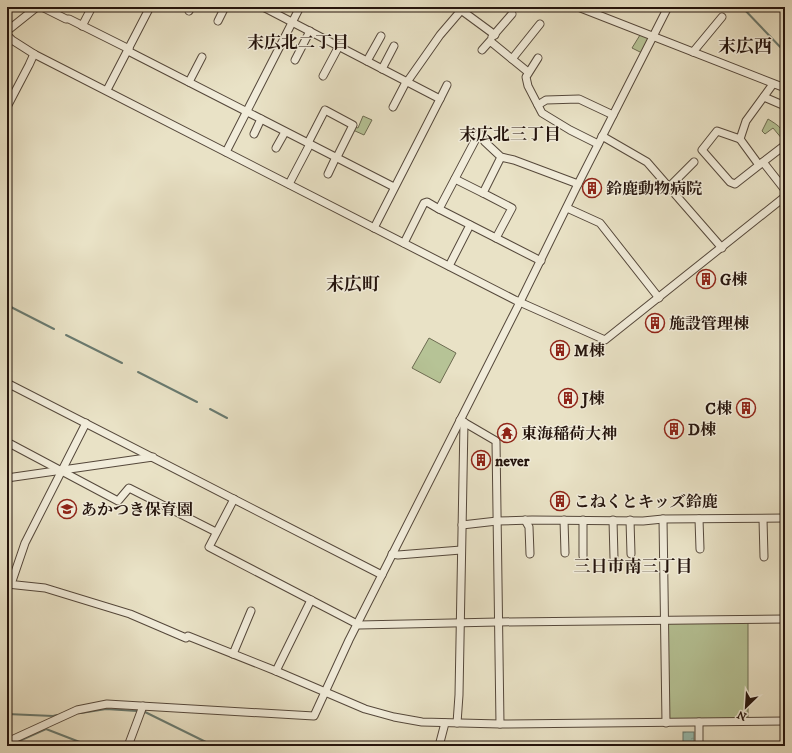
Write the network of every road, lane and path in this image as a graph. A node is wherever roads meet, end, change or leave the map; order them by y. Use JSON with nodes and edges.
{"nodes":[{"id":1,"x":37,"y":7,"type":"edge"},
{"id":2,"x":42,"y":7,"type":"edge"},
{"id":3,"x":92,"y":7,"type":"edge"},
{"id":4,"x":150,"y":7,"type":"edge"},
{"id":5,"x":225,"y":7,"type":"edge"},
{"id":6,"x":263,"y":7,"type":"edge"},
{"id":7,"x":300,"y":7,"type":"edge"},
{"id":8,"x":578,"y":7,"type":"edge"},
{"id":9,"x":668,"y":7,"type":"edge"},
{"id":10,"x":463,"y":8,"type":"edge"},
{"id":11,"x":512,"y":14,"type":"dead end"},
{"id":12,"x":722,"y":17,"type":"dead end"},
{"id":13,"x":218,"y":21,"type":"dead end"},
{"id":14,"x":293,"y":22,"type":"junction"},
{"id":15,"x":540,"y":24,"type":"dead end"},
{"id":16,"x":82,"y":26,"type":"junction"},
{"id":17,"x":7,"y":31,"type":"edge"},
{"id":18,"x":310,"y":31,"type":"junction"},
{"id":19,"x":7,"y":35,"type":"edge"},
{"id":20,"x":381,"y":36,"type":"dead end"},
{"id":21,"x":653,"y":36,"type":"junction"},
{"id":22,"x":492,"y":38,"type":"junction"},
{"id":23,"x":338,"y":46,"type":"junction"},
{"id":24,"x":394,"y":46,"type":"dead end"},
{"id":25,"x":128,"y":50,"type":"junction"},
{"id":26,"x":482,"y":50,"type":"dead end"},
{"id":27,"x":693,"y":52,"type":"junction"},
{"id":28,"x":34,"y":54,"type":"junction"},
{"id":29,"x":202,"y":57,"type":"dead end"},
{"id":30,"x":538,"y":58,"type":"dead end"},
{"id":31,"x":512,"y":59,"type":"junction"},
{"id":32,"x":295,"y":60,"type":"dead end"},
{"id":33,"x":367,"y":61,"type":"junction"},
{"id":34,"x":382,"y":69,"type":"junction"},
{"id":35,"x":528,"y":72,"type":"junction"},
{"id":36,"x":323,"y":76,"type":"dead end"},
{"id":37,"x":189,"y":82,"type":"junction"},
{"id":38,"x":407,"y":82,"type":"junction"},
{"id":39,"x":773,"y":84,"type":"junction"},
{"id":40,"x":447,"y":85,"type":"dead end"},
{"id":41,"x":785,"y":88,"type":"edge"},
{"id":42,"x":107,"y":90,"type":"junction"},
{"id":43,"x":764,"y":97,"type":"junction"},
{"id":44,"x":440,"y":99,"type":"junction"},
{"id":45,"x":8,"y":104,"type":"edge"},
{"id":46,"x":538,"y":105,"type":"junction"},
{"id":47,"x":785,"y":106,"type":"edge"},
{"id":48,"x":393,"y":107,"type":"dead end"},
{"id":49,"x":246,"y":112,"type":"junction"},
{"id":50,"x":613,"y":115,"type":"junction"},
{"id":51,"x":261,"y":119,"type":"junction"},
{"id":52,"x":285,"y":132,"type":"junction"},
{"id":53,"x":254,"y":134,"type":"dead end"},
{"id":54,"x":602,"y":136,"type":"junction"},
{"id":55,"x":740,"y":139,"type":"junction"},
{"id":56,"x":309,"y":144,"type":"junction"},
{"id":57,"x":598,"y":144,"type":"junction"},
{"id":58,"x":785,"y":144,"type":"edge"},
{"id":59,"x":276,"y":148,"type":"dead end"},
{"id":60,"x":226,"y":152,"type":"junction"},
{"id":61,"x":337,"y":157,"type":"junction"},
{"id":62,"x":501,"y":157,"type":"junction"},
{"id":63,"x":694,"y":162,"type":"dead end"},
{"id":64,"x":761,"y":163,"type":"junction"},
{"id":65,"x":328,"y":174,"type":"dead end"},
{"id":66,"x":455,"y":179,"type":"junction"},
{"id":67,"x":289,"y":184,"type":"junction"},
{"id":68,"x":578,"y":184,"type":"junction"},
{"id":69,"x":394,"y":187,"type":"junction"},
{"id":70,"x":669,"y":187,"type":"junction"},
{"id":71,"x":785,"y":190,"type":"edge"},
{"id":72,"x":483,"y":194,"type":"junction"},
{"id":73,"x":784,"y":199,"type":"edge"},
{"id":74,"x":567,"y":208,"type":"junction"},
{"id":75,"x":440,"y":209,"type":"junction"},
{"id":76,"x":470,"y":225,"type":"junction"},
{"id":77,"x":374,"y":228,"type":"junction"},
{"id":78,"x":496,"y":238,"type":"junction"},
{"id":79,"x":404,"y":243,"type":"junction"},
{"id":80,"x":722,"y":248,"type":"junction"},
{"id":81,"x":541,"y":261,"type":"junction"},
{"id":82,"x":449,"y":266,"type":"junction"},
{"id":83,"x":659,"y":298,"type":"junction"},
{"id":84,"x":520,"y":302,"type":"junction"},
{"id":85,"x":7,"y":383,"type":"edge"},
{"id":86,"x":462,"y":421,"type":"junction"},
{"id":87,"x":86,"y":423,"type":"junction"},
{"id":88,"x":7,"y":442,"type":"edge"},
{"id":89,"x":154,"y":457,"type":"junction"},
{"id":90,"x":62,"y":470,"type":"junction"},
{"id":91,"x":7,"y":478,"type":"edge"},
{"id":92,"x":234,"y":499,"type":"junction"},
{"id":93,"x":785,"y":518,"type":"edge"},
{"id":94,"x":663,"y":519,"type":"junction"},
{"id":95,"x":699,"y":519,"type":"junction"},
{"id":96,"x":763,"y":519,"type":"junction"},
{"id":97,"x":525,"y":520,"type":"junction"},
{"id":98,"x":564,"y":520,"type":"junction"},
{"id":99,"x":583,"y":520,"type":"junction"},
{"id":100,"x":613,"y":520,"type":"junction"},
{"id":101,"x":630,"y":520,"type":"junction"},
{"id":102,"x":497,"y":521,"type":"junction"},
{"id":103,"x":462,"y":525,"type":"junction"},
{"id":104,"x":216,"y":532,"type":"junction"},
{"id":105,"x":700,"y":549,"type":"dead end"},
{"id":106,"x":461,"y":550,"type":"junction"},
{"id":107,"x":392,"y":554,"type":"junction"},
{"id":108,"x":530,"y":554,"type":"dead end"},
{"id":109,"x":565,"y":554,"type":"dead end"},
{"id":110,"x":631,"y":554,"type":"dead end"},
{"id":111,"x":583,"y":556,"type":"dead end"},
{"id":112,"x":764,"y":557,"type":"dead end"},
{"id":113,"x":614,"y":558,"type":"dead end"},
{"id":114,"x":382,"y":575,"type":"junction"},
{"id":115,"x":9,"y":584,"type":"edge"},
{"id":116,"x":311,"y":600,"type":"junction"},
{"id":117,"x":251,"y":611,"type":"dead end"},
{"id":118,"x":785,"y":618,"type":"edge"},
{"id":119,"x":664,"y":620,"type":"junction"},
{"id":120,"x":460,"y":622,"type":"junction"},
{"id":121,"x":498,"y":622,"type":"junction"},
{"id":122,"x":357,"y":624,"type":"junction"},
{"id":123,"x":233,"y":654,"type":"junction"},
{"id":124,"x":276,"y":671,"type":"junction"},
{"id":125,"x":325,"y":692,"type":"junction"},
{"id":126,"x":143,"y":706,"type":"junction"},
{"id":127,"x":785,"y":721,"type":"edge"},
{"id":128,"x":699,"y":722,"type":"junction"},
{"id":129,"x":445,"y":723,"type":"junction"},
{"id":130,"x":457,"y":723,"type":"junction"},
{"id":131,"x":666,"y":723,"type":"junction"},
{"id":132,"x":500,"y":724,"type":"junction"},
{"id":133,"x":7,"y":742,"type":"edge"},
{"id":134,"x":128,"y":746,"type":"edge"},
{"id":135,"x":439,"y":746,"type":"edge"},
{"id":136,"x":699,"y":746,"type":"edge"}],
"edges":[{"from":1,"to":17,"type":"street"},
{"from":2,"to":16,"type":"street"},
{"from":3,"to":16,"type":"street"},
{"from":4,"to":25,"type":"street"},
{"from":5,"to":13,"type":"street"},
{"from":6,"to":14,"type":"street"},
{"from":7,"to":14,"type":"street"},
{"from":8,"to":21,"type":"street"},
{"from":9,"to":21,"type":"street"},
{"from":10,"to":22,"type":"street"},
{"from":10,"to":38,"type":"street"},
{"from":11,"to":22,"type":"street"},
{"from":12,"to":27,"type":"street"},
{"from":14,"to":18,"type":"street"},
{"from":14,"to":49,"type":"street"},
{"from":15,"to":31,"type":"street"},
{"from":16,"to":25,"type":"street"},
{"from":18,"to":23,"type":"street"},
{"from":18,"to":32,"type":"street"},
{"from":19,"to":28,"type":"street"},
{"from":20,"to":33,"type":"street"},
{"from":21,"to":27,"type":"street"},
{"from":21,"to":50,"type":"street"},
{"from":22,"to":26,"type":"street"},
{"from":22,"to":31,"type":"street"},
{"from":23,"to":33,"type":"street"},
{"from":23,"to":36,"type":"street"},
{"from":24,"to":34,"type":"street"},
{"from":25,"to":37,"type":"street"},
{"from":25,"to":42,"type":"street"},
{"from":27,"to":39,"type":"street"},
{"from":28,"to":42,"type":"street"},
{"from":28,"to":45,"type":"street"},
{"from":29,"to":37,"type":"street"},
{"from":30,"to":35,"type":"street"},
{"from":31,"to":35,"type":"street"},
{"from":33,"to":34,"type":"street"},
{"from":34,"to":38,"type":"street"},
{"from":35,"to":46,"type":"street"},
{"from":37,"to":49,"type":"street"},
{"from":38,"to":44,"type":"street"},
{"from":38,"to":48,"type":"street"},
{"from":39,"to":41,"type":"street"},
{"from":39,"to":43,"type":"street"},
{"from":40,"to":44,"type":"street"},
{"from":42,"to":60,"type":"street"},
{"from":43,"to":47,"type":"street"},
{"from":43,"to":55,"type":"street"},
{"from":44,"to":69,"type":"street"},
{"from":46,"to":50,"type":"street"},
{"from":46,"to":57,"type":"street"},
{"from":49,"to":51,"type":"street"},
{"from":49,"to":60,"type":"street"},
{"from":50,"to":54,"type":"street"},
{"from":51,"to":52,"type":"street"},
{"from":51,"to":53,"type":"street"},
{"from":52,"to":56,"type":"street"},
{"from":52,"to":59,"type":"street"},
{"from":54,"to":57,"type":"street"},
{"from":54,"to":70,"type":"street"},
{"from":55,"to":64,"type":"street"},
{"from":55,"to":64,"type":"street"},
{"from":56,"to":61,"type":"street"},
{"from":56,"to":61,"type":"street"},
{"from":56,"to":67,"type":"street"},
{"from":57,"to":68,"type":"street"},
{"from":58,"to":64,"type":"street"},
{"from":60,"to":67,"type":"street"},
{"from":61,"to":65,"type":"street"},
{"from":61,"to":69,"type":"street"},
{"from":62,"to":66,"type":"street"},
{"from":62,"to":68,"type":"street"},
{"from":62,"to":72,"type":"street"},
{"from":63,"to":70,"type":"street"},
{"from":64,"to":71,"type":"street"},
{"from":66,"to":72,"type":"street"},
{"from":66,"to":75,"type":"street"},
{"from":67,"to":77,"type":"street"},
{"from":68,"to":74,"type":"street"},
{"from":69,"to":77,"type":"street"},
{"from":70,"to":80,"type":"street"},
{"from":72,"to":78,"type":"street"},
{"from":73,"to":80,"type":"street"},
{"from":74,"to":81,"type":"street"},
{"from":74,"to":83,"type":"street"},
{"from":75,"to":76,"type":"street"},
{"from":75,"to":79,"type":"street"},
{"from":76,"to":78,"type":"street"},
{"from":76,"to":82,"type":"street"},
{"from":77,"to":79,"type":"street"},
{"from":78,"to":81,"type":"street"},
{"from":79,"to":82,"type":"street"},
{"from":80,"to":83,"type":"street"},
{"from":81,"to":84,"type":"street"},
{"from":82,"to":84,"type":"street"},
{"from":83,"to":84,"type":"street"},
{"from":84,"to":86,"type":"street"},
{"from":85,"to":87,"type":"street"},
{"from":86,"to":102,"type":"street"},
{"from":86,"to":103,"type":"street"},
{"from":86,"to":107,"type":"street"},
{"from":87,"to":89,"type":"street"},
{"from":87,"to":90,"type":"street"},
{"from":88,"to":90,"type":"street"},
{"from":89,"to":90,"type":"street"},
{"from":89,"to":92,"type":"street"},
{"from":90,"to":91,"type":"street"},
{"from":90,"to":104,"type":"street"},
{"from":90,"to":115,"type":"street"},
{"from":92,"to":104,"type":"street"},
{"from":92,"to":114,"type":"street"},
{"from":93,"to":96,"type":"street"},
{"from":94,"to":95,"type":"street"},
{"from":94,"to":101,"type":"street"},
{"from":94,"to":119,"type":"street"},
{"from":95,"to":96,"type":"street"},
{"from":95,"to":105,"type":"street"},
{"from":96,"to":112,"type":"street"},
{"from":97,"to":98,"type":"street"},
{"from":97,"to":102,"type":"street"},
{"from":97,"to":108,"type":"street"},
{"from":98,"to":99,"type":"street"},
{"from":98,"to":109,"type":"street"},
{"from":99,"to":100,"type":"street"},
{"from":99,"to":111,"type":"street"},
{"from":100,"to":101,"type":"street"},
{"from":100,"to":113,"type":"street"},
{"from":101,"to":110,"type":"street"},
{"from":102,"to":103,"type":"street"},
{"from":102,"to":121,"type":"street"},
{"from":103,"to":106,"type":"street"},
{"from":104,"to":116,"type":"street"},
{"from":106,"to":107,"type":"street"},
{"from":106,"to":120,"type":"street"},
{"from":107,"to":114,"type":"street"},
{"from":114,"to":122,"type":"street"},
{"from":115,"to":123,"type":"street"},
{"from":116,"to":122,"type":"street"},
{"from":116,"to":124,"type":"street"},
{"from":117,"to":123,"type":"street"},
{"from":118,"to":119,"type":"street"},
{"from":119,"to":121,"type":"street"},
{"from":119,"to":131,"type":"street"},
{"from":120,"to":121,"type":"street"},
{"from":120,"to":122,"type":"street"},
{"from":120,"to":130,"type":"street"},
{"from":121,"to":132,"type":"street"},
{"from":122,"to":125,"type":"street"},
{"from":123,"to":124,"type":"street"},
{"from":124,"to":125,"type":"street"},
{"from":125,"to":126,"type":"street"},
{"from":125,"to":129,"type":"street"},
{"from":126,"to":133,"type":"street"},
{"from":126,"to":134,"type":"street"},
{"from":127,"to":128,"type":"street"},
{"from":128,"to":131,"type":"street"},
{"from":128,"to":136,"type":"street"},
{"from":129,"to":130,"type":"street"},
{"from":129,"to":135,"type":"street"},
{"from":130,"to":132,"type":"street"},
{"from":131,"to":132,"type":"street"}]}
